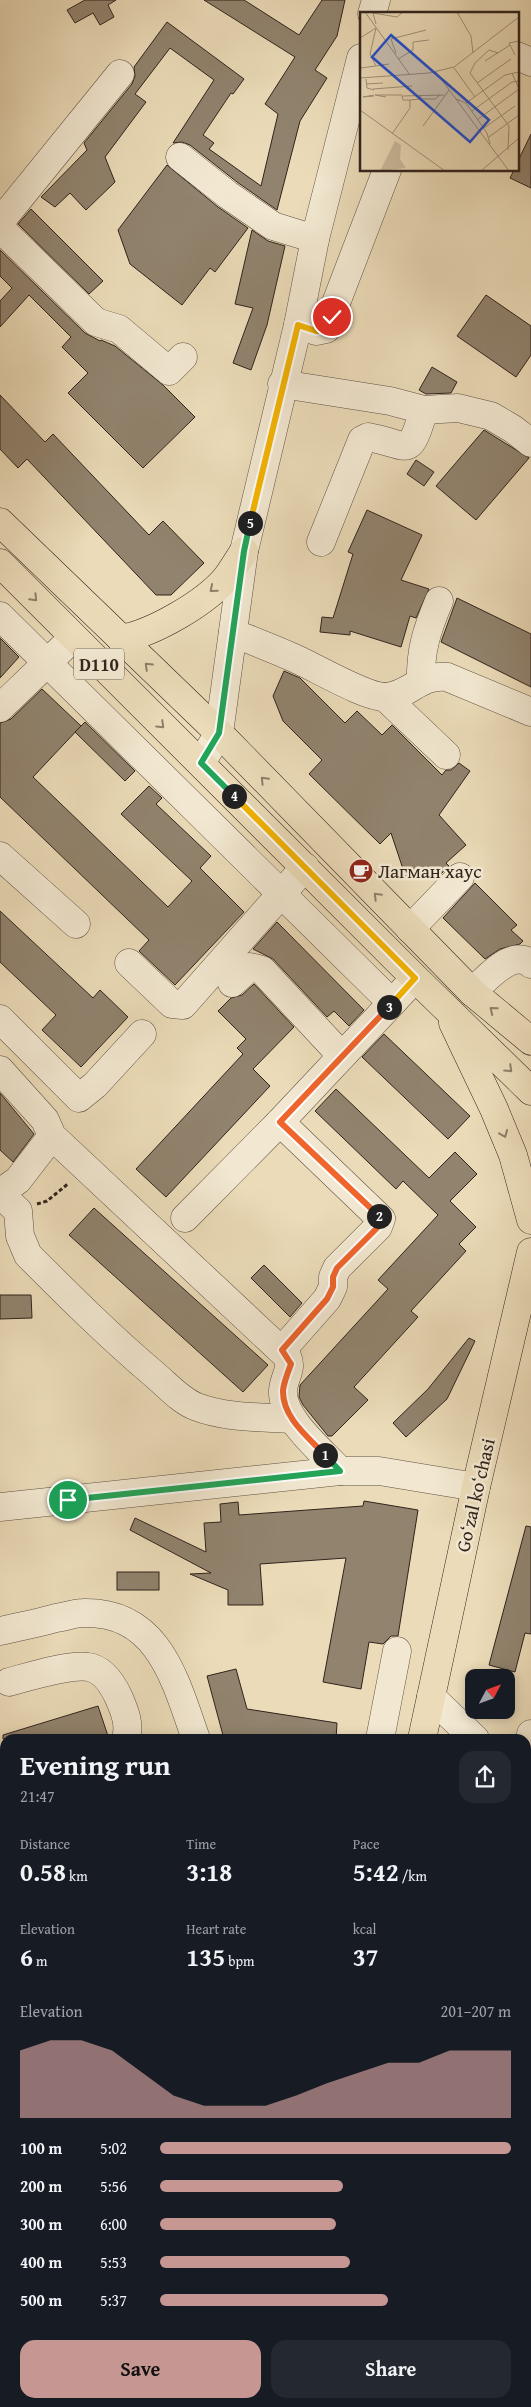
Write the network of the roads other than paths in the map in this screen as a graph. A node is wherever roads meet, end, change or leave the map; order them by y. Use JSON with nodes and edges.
{"nodes":[{"id":1,"x":518,"y":56,"type":"edge"},
{"id":2,"x":360,"y":62,"type":"edge"},
{"id":3,"x":531,"y":62,"type":"edge"},
{"id":4,"x":120,"y":74,"type":"dead end"},
{"id":5,"x":180,"y":157,"type":"dead end"},
{"id":6,"x":387,"y":171,"type":"edge"},
{"id":7,"x":0,"y":222,"type":"edge"},
{"id":8,"x":0,"y":228,"type":"edge"},
{"id":9,"x":315,"y":239,"type":"junction"},
{"id":10,"x":298,"y":325,"type":"junction"},
{"id":11,"x":183,"y":357,"type":"dead end"},
{"id":12,"x":282,"y":384,"type":"junction"},
{"id":13,"x":424,"y":410,"type":"junction"},
{"id":14,"x":531,"y":443,"type":"edge"},
{"id":15,"x":0,"y":522,"type":"edge"},
{"id":16,"x":321,"y":542,"type":"dead end"},
{"id":17,"x":244,"y":551,"type":"junction"},
{"id":18,"x":0,"y":563,"type":"edge"},
{"id":19,"x":439,"y":601,"type":"dead end"},
{"id":20,"x":0,"y":616,"type":"edge"},
{"id":21,"x":233,"y":633,"type":"junction"},
{"id":22,"x":73,"y":638,"type":"junction"},
{"id":23,"x":121,"y":639,"type":"junction"},
{"id":24,"x":46,"y":663,"type":"junction"},
{"id":25,"x":421,"y":682,"type":"junction"},
{"id":26,"x":385,"y":697,"type":"junction"},
{"id":27,"x":0,"y":708,"type":"edge"},
{"id":28,"x":531,"y":712,"type":"edge"},
{"id":29,"x":219,"y":733,"type":"junction"},
{"id":30,"x":446,"y":755,"type":"dead end"},
{"id":31,"x":201,"y":763,"type":"junction"},
{"id":32,"x":0,"y":856,"type":"edge"},
{"id":33,"x":305,"y":867,"type":"junction"},
{"id":34,"x":460,"y":878,"type":"dead end"},
{"id":35,"x":281,"y":895,"type":"junction"},
{"id":36,"x":76,"y":924,"type":"dead end"},
{"id":37,"x":410,"y":929,"type":"junction"},
{"id":38,"x":129,"y":963,"type":"dead end"},
{"id":39,"x":531,"y":964,"type":"edge"},
{"id":40,"x":415,"y":978,"type":"junction"},
{"id":41,"x":232,"y":983,"type":"dead end"},
{"id":42,"x":472,"y":992,"type":"junction"},
{"id":43,"x":392,"y":1003,"type":"junction"},
{"id":44,"x":448,"y":1010,"type":"junction"},
{"id":45,"x":0,"y":1019,"type":"edge"},
{"id":46,"x":142,"y":1034,"type":"dead end"},
{"id":47,"x":531,"y":1041,"type":"edge"},
{"id":48,"x":342,"y":1056,"type":"junction"},
{"id":49,"x":0,"y":1070,"type":"edge"},
{"id":50,"x":531,"y":1091,"type":"edge"},
{"id":51,"x":79,"y":1098,"type":"junction"},
{"id":52,"x":280,"y":1122,"type":"junction"},
{"id":53,"x":48,"y":1128,"type":"junction"},
{"id":54,"x":6,"y":1199,"type":"edge"},
{"id":55,"x":185,"y":1218,"type":"dead end"},
{"id":56,"x":531,"y":1220,"type":"edge"},
{"id":57,"x":530,"y":1259,"type":"edge"},
{"id":58,"x":282,"y":1350,"type":"junction"},
{"id":59,"x":292,"y":1419,"type":"junction"},
{"id":60,"x":340,"y":1471,"type":"junction"},
{"id":61,"x":476,"y":1487,"type":"junction"},
{"id":62,"x":0,"y":1507,"type":"edge"},
{"id":63,"x":0,"y":1631,"type":"edge"},
{"id":64,"x":397,"y":1652,"type":"dead end"},
{"id":65,"x":9,"y":1682,"type":"dead end"},
{"id":66,"x":431,"y":1697,"type":"junction"},
{"id":67,"x":127,"y":1734,"type":"edge"},
{"id":68,"x":194,"y":1734,"type":"edge"},
{"id":69,"x":381,"y":1734,"type":"edge"},
{"id":70,"x":423,"y":1734,"type":"edge"},
{"id":71,"x":470,"y":1734,"type":"edge"}],
"edges":[{"from":1,"to":3,"type":"street"},
{"from":2,"to":9,"type":"street"},
{"from":4,"to":7,"type":"street"},
{"from":5,"to":9,"type":"street"},
{"from":6,"to":10,"type":"street"},
{"from":8,"to":11,"type":"street"},
{"from":9,"to":10,"type":"street"},
{"from":10,"to":12,"type":"street"},
{"from":12,"to":13,"type":"street"},
{"from":12,"to":17,"type":"street"},
{"from":13,"to":14,"type":"street"},
{"from":13,"to":16,"type":"street"},
{"from":15,"to":23,"type":"main road","number":"D110"},
{"from":17,"to":21,"type":"street"},
{"from":17,"to":23,"type":"main road","one_way":true},
{"from":18,"to":22,"type":"main road","number":"D110","one_way":true},
{"from":19,"to":25,"type":"street"},
{"from":20,"to":24,"type":"street"},
{"from":21,"to":26,"type":"street"},
{"from":21,"to":29,"type":"street"},
{"from":22,"to":24,"type":"street"},
{"from":22,"to":31,"type":"main road","number":"D110","one_way":true},
{"from":29,"to":23,"type":"main road","number":"D110","one_way":true},
{"from":24,"to":27,"type":"street"},
{"from":24,"to":35,"type":"street"},
{"from":25,"to":26,"type":"street"},
{"from":25,"to":28,"type":"street"},
{"from":26,"to":30,"type":"street"},
{"from":29,"to":31,"type":"street"},
{"from":37,"to":29,"type":"main road","number":"D110","one_way":true},
{"from":31,"to":33,"type":"main road","number":"D110"},
{"from":32,"to":36,"type":"street"},
{"from":33,"to":35,"type":"street"},
{"from":33,"to":40,"type":"main road","number":"D110"},
{"from":34,"to":37,"type":"street"},
{"from":35,"to":38,"type":"street"},
{"from":35,"to":43,"type":"street"},
{"from":37,"to":42,"type":"main road","number":"D110"},
{"from":39,"to":42,"type":"street"},
{"from":40,"to":43,"type":"street"},
{"from":40,"to":44,"type":"main road","number":"D110"},
{"from":41,"to":48,"type":"street"},
{"from":47,"to":42,"type":"main road","number":"D110","one_way":true},
{"from":43,"to":48,"type":"street"},
{"from":44,"to":50,"type":"main road","number":"D110","one_way":true},
{"from":44,"to":56,"type":"main road","one_way":true},
{"from":45,"to":51,"type":"street"},
{"from":46,"to":51,"type":"street"},
{"from":48,"to":52,"type":"street"},
{"from":49,"to":53,"type":"street"},
{"from":51,"to":53,"type":"street"},
{"from":52,"to":55,"type":"street"},
{"from":52,"to":58,"type":"street"},
{"from":53,"to":54,"type":"street"},
{"from":53,"to":58,"type":"street"},
{"from":54,"to":59,"type":"street"},
{"from":57,"to":61,"type":"main road","name":"Goʻzal koʻchasi"},
{"from":58,"to":59,"type":"street"},
{"from":59,"to":60,"type":"street"},
{"from":60,"to":61,"type":"street"},
{"from":60,"to":62,"type":"street"},
{"from":61,"to":66,"type":"main road","name":"Goʻzal koʻchasi"},
{"from":63,"to":68,"type":"street"},
{"from":64,"to":69,"type":"street"},
{"from":65,"to":67,"type":"street"},
{"from":66,"to":70,"type":"main road","name":"Goʻzal koʻchasi"},
{"from":66,"to":71,"type":"street"}]}
